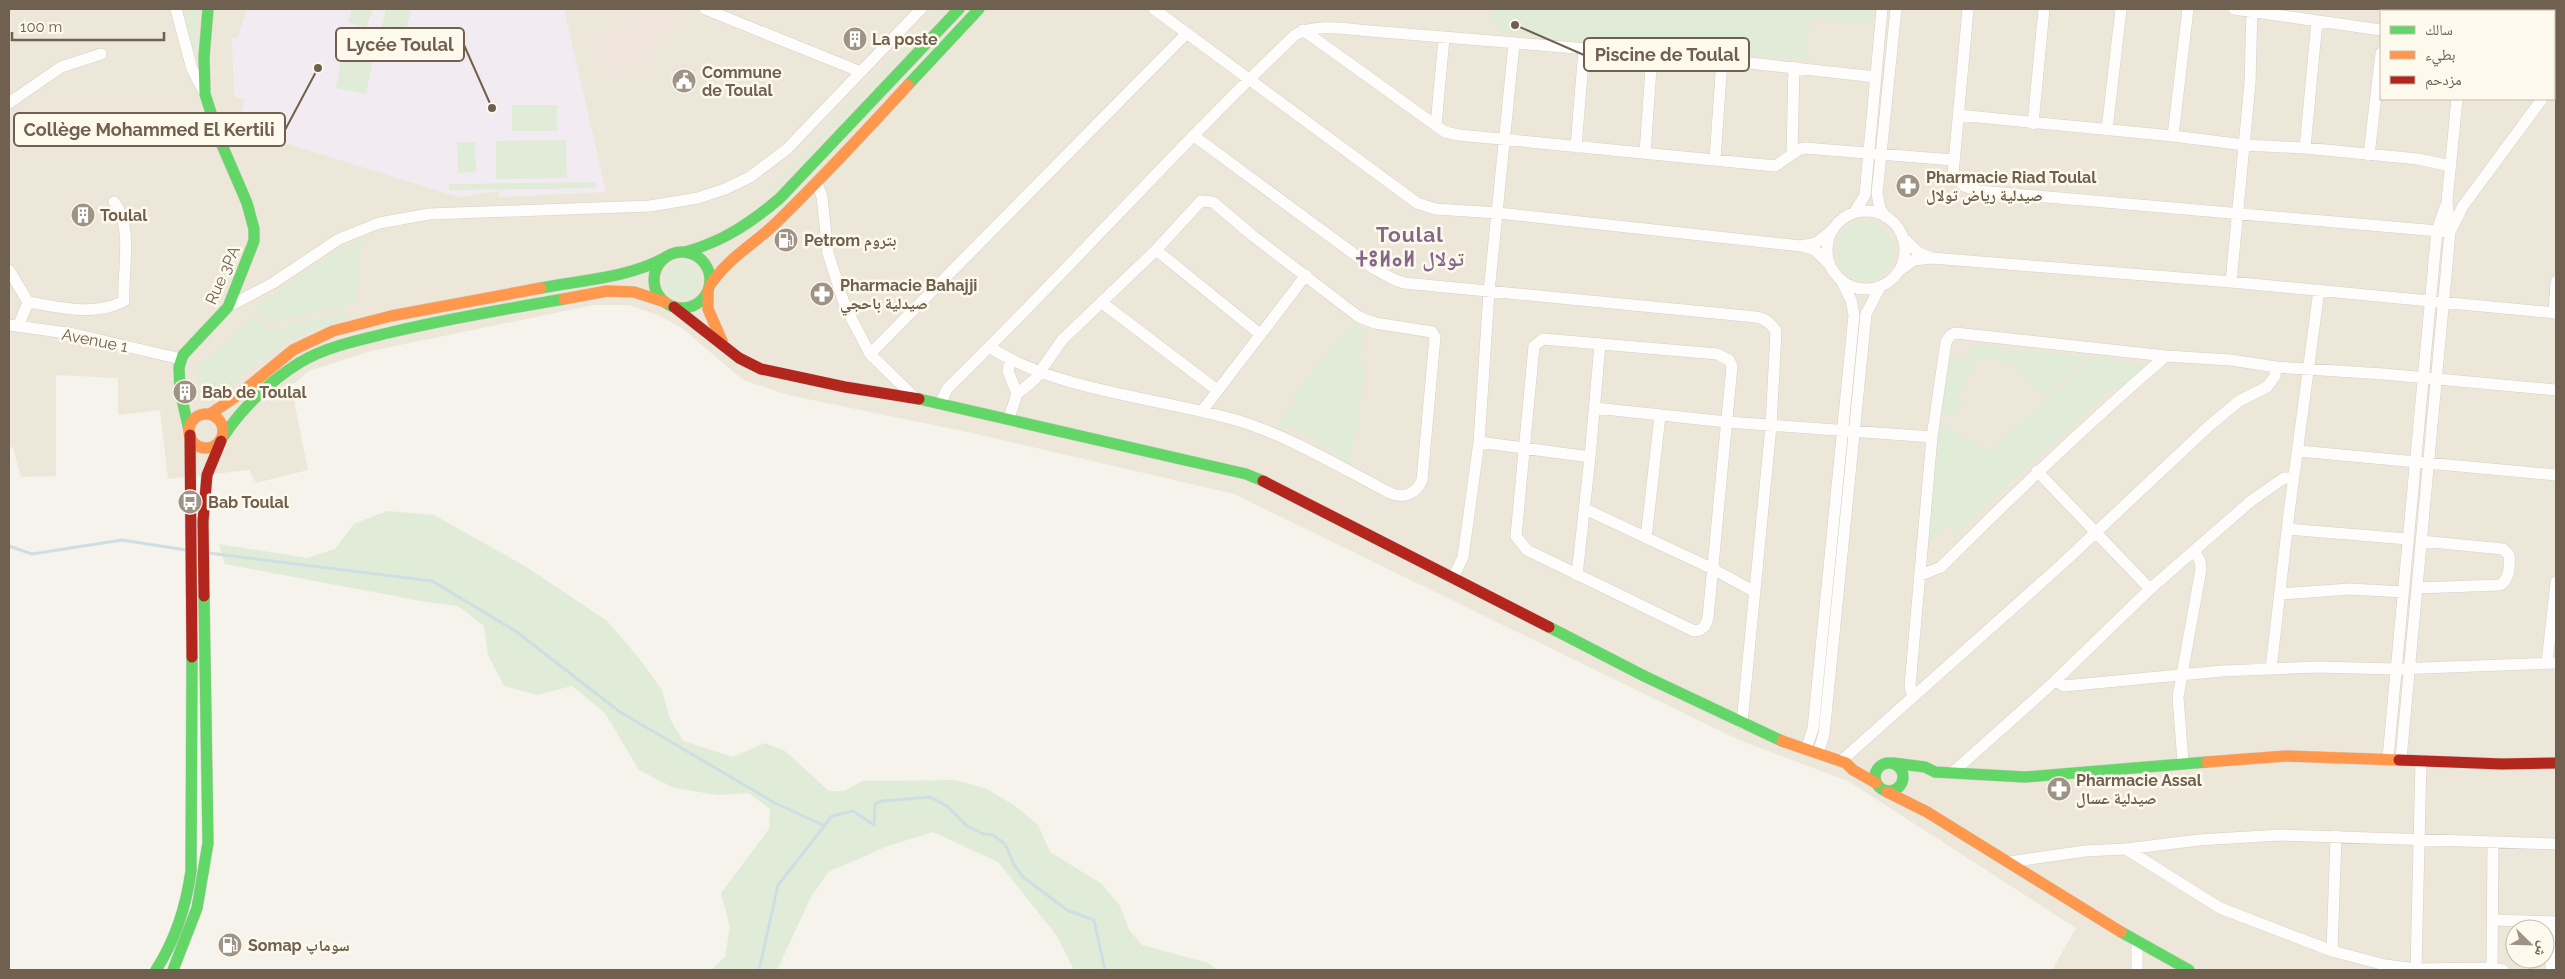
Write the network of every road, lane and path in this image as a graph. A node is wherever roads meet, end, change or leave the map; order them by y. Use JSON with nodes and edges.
{"nodes":[{"id":1,"x":176,"y":9,"type":"edge"},
{"id":2,"x":208,"y":9,"type":"edge"},
{"id":3,"x":705,"y":9,"type":"edge"},
{"id":4,"x":920,"y":9,"type":"edge"},
{"id":5,"x":959,"y":9,"type":"edge"},
{"id":6,"x":979,"y":9,"type":"edge"},
{"id":7,"x":1154,"y":9,"type":"edge"},
{"id":8,"x":1882,"y":9,"type":"edge"},
{"id":9,"x":1896,"y":9,"type":"edge"},
{"id":10,"x":1968,"y":9,"type":"edge"},
{"id":11,"x":2044,"y":9,"type":"edge"},
{"id":12,"x":2121,"y":9,"type":"edge"},
{"id":13,"x":2188,"y":9,"type":"edge"},
{"id":14,"x":2234,"y":9,"type":"edge"},
{"id":15,"x":2252,"y":10,"type":"edge"},
{"id":16,"x":2317,"y":21,"type":"junction"},
{"id":17,"x":1303,"y":30,"type":"junction"},
{"id":18,"x":2380,"y":30,"type":"edge"},
{"id":19,"x":1186,"y":34,"type":"junction"},
{"id":20,"x":1444,"y":38,"type":"junction"},
{"id":21,"x":1514,"y":44,"type":"junction"},
{"id":22,"x":1584,"y":49,"type":"junction"},
{"id":23,"x":101,"y":54,"type":"dead end"},
{"id":24,"x":1652,"y":54,"type":"junction"},
{"id":25,"x":1722,"y":60,"type":"junction"},
{"id":26,"x":2380,"y":62,"type":"edge"},
{"id":27,"x":1794,"y":67,"type":"junction"},
{"id":28,"x":860,"y":72,"type":"junction"},
{"id":29,"x":1876,"y":77,"type":"junction"},
{"id":30,"x":1248,"y":80,"type":"junction"},
{"id":31,"x":205,"y":94,"type":"junction"},
{"id":32,"x":2457,"y":100,"type":"edge"},
{"id":33,"x":2541,"y":100,"type":"edge"},
{"id":34,"x":9,"y":103,"type":"edge"},
{"id":35,"x":1958,"y":115,"type":"junction"},
{"id":36,"x":2033,"y":124,"type":"junction"},
{"id":37,"x":1436,"y":125,"type":"junction"},
{"id":38,"x":2107,"y":130,"type":"junction"},
{"id":39,"x":1194,"y":136,"type":"junction"},
{"id":40,"x":2173,"y":136,"type":"junction"},
{"id":41,"x":1506,"y":141,"type":"junction"},
{"id":42,"x":2244,"y":145,"type":"junction"},
{"id":43,"x":1576,"y":147,"type":"junction"},
{"id":44,"x":2305,"y":148,"type":"junction"},
{"id":45,"x":1645,"y":153,"type":"junction"},
{"id":46,"x":1792,"y":154,"type":"junction"},
{"id":47,"x":1875,"y":155,"type":"junction"},
{"id":48,"x":2369,"y":155,"type":"junction"},
{"id":49,"x":1715,"y":159,"type":"junction"},
{"id":50,"x":1953,"y":160,"type":"junction"},
{"id":51,"x":2451,"y":166,"type":"junction"},
{"id":52,"x":817,"y":183,"type":"junction"},
{"id":53,"x":2447,"y":201,"type":"junction"},
{"id":54,"x":114,"y":202,"type":"dead end"},
{"id":55,"x":1498,"y":213,"type":"junction"},
{"id":56,"x":1854,"y":213,"type":"junction"},
{"id":57,"x":2237,"y":213,"type":"junction"},
{"id":58,"x":1886,"y":217,"type":"junction"},
{"id":59,"x":1833,"y":229,"type":"junction"},
{"id":60,"x":2437,"y":230,"type":"junction"},
{"id":61,"x":2450,"y":232,"type":"junction"},
{"id":62,"x":1902,"y":236,"type":"junction"},
{"id":63,"x":1801,"y":246,"type":"junction"},
{"id":64,"x":1156,"y":250,"type":"junction"},
{"id":65,"x":685,"y":252,"type":"junction"},
{"id":66,"x":666,"y":257,"type":"junction"},
{"id":67,"x":1932,"y":258,"type":"junction"},
{"id":68,"x":1830,"y":266,"type":"junction"},
{"id":69,"x":9,"y":270,"type":"edge"},
{"id":70,"x":1900,"y":270,"type":"junction"},
{"id":71,"x":1306,"y":275,"type":"junction"},
{"id":72,"x":1842,"y":282,"type":"junction"},
{"id":73,"x":2231,"y":282,"type":"junction"},
{"id":74,"x":2556,"y":282,"type":"edge"},
{"id":75,"x":1880,"y":287,"type":"junction"},
{"id":76,"x":709,"y":288,"type":"junction"},
{"id":77,"x":2319,"y":290,"type":"junction"},
{"id":78,"x":1489,"y":292,"type":"junction"},
{"id":79,"x":2430,"y":301,"type":"junction"},
{"id":80,"x":28,"y":302,"type":"junction"},
{"id":81,"x":1101,"y":302,"type":"junction"},
{"id":82,"x":2444,"y":302,"type":"junction"},
{"id":83,"x":669,"y":305,"type":"junction"},
{"id":84,"x":228,"y":307,"type":"junction"},
{"id":85,"x":2555,"y":313,"type":"edge"},
{"id":86,"x":14,"y":326,"type":"edge"},
{"id":87,"x":1260,"y":334,"type":"junction"},
{"id":88,"x":1600,"y":344,"type":"junction"},
{"id":89,"x":989,"y":347,"type":"junction"},
{"id":90,"x":726,"y":348,"type":"junction"},
{"id":91,"x":870,"y":354,"type":"junction"},
{"id":92,"x":2166,"y":356,"type":"junction"},
{"id":93,"x":1010,"y":360,"type":"junction"},
{"id":94,"x":180,"y":363,"type":"junction"},
{"id":95,"x":2276,"y":367,"type":"junction"},
{"id":96,"x":2310,"y":369,"type":"junction"},
{"id":97,"x":1041,"y":371,"type":"junction"},
{"id":98,"x":2423,"y":378,"type":"junction"},
{"id":99,"x":2436,"y":379,"type":"junction"},
{"id":100,"x":1217,"y":390,"type":"junction"},
{"id":101,"x":2556,"y":390,"type":"edge"},
{"id":102,"x":185,"y":392,"type":"junction"},
{"id":103,"x":1017,"y":394,"type":"junction"},
{"id":104,"x":913,"y":396,"type":"junction"},
{"id":105,"x":941,"y":402,"type":"junction"},
{"id":106,"x":1595,"y":408,"type":"junction"},
{"id":107,"x":1202,"y":411,"type":"junction"},
{"id":108,"x":209,"y":414,"type":"junction"},
{"id":109,"x":1660,"y":416,"type":"junction"},
{"id":110,"x":1009,"y":418,"type":"junction"},
{"id":111,"x":1727,"y":422,"type":"junction"},
{"id":112,"x":1771,"y":426,"type":"junction"},
{"id":113,"x":1848,"y":430,"type":"junction"},
{"id":114,"x":189,"y":432,"type":"junction"},
{"id":115,"x":1932,"y":437,"type":"junction"},
{"id":116,"x":222,"y":439,"type":"junction"},
{"id":117,"x":1478,"y":442,"type":"junction"},
{"id":118,"x":1525,"y":448,"type":"junction"},
{"id":119,"x":2299,"y":451,"type":"junction"},
{"id":120,"x":1590,"y":457,"type":"junction"},
{"id":121,"x":2415,"y":462,"type":"junction"},
{"id":122,"x":2429,"y":463,"type":"junction"},
{"id":123,"x":2037,"y":471,"type":"junction"},
{"id":124,"x":2556,"y":475,"type":"edge"},
{"id":125,"x":2294,"y":478,"type":"junction"},
{"id":126,"x":1585,"y":509,"type":"junction"},
{"id":127,"x":2287,"y":529,"type":"junction"},
{"id":128,"x":2095,"y":531,"type":"junction"},
{"id":129,"x":1646,"y":538,"type":"junction"},
{"id":130,"x":2408,"y":538,"type":"junction"},
{"id":131,"x":2421,"y":541,"type":"junction"},
{"id":132,"x":2194,"y":551,"type":"junction"},
{"id":133,"x":1713,"y":569,"type":"junction"},
{"id":134,"x":1577,"y":575,"type":"junction"},
{"id":135,"x":1921,"y":575,"type":"junction"},
{"id":136,"x":1453,"y":578,"type":"junction"},
{"id":137,"x":2556,"y":582,"type":"edge"},
{"id":138,"x":2417,"y":588,"type":"junction"},
{"id":139,"x":2150,"y":589,"type":"junction"},
{"id":140,"x":1755,"y":592,"type":"junction"},
{"id":141,"x":2403,"y":592,"type":"junction"},
{"id":142,"x":2281,"y":594,"type":"junction"},
{"id":143,"x":2551,"y":662,"type":"edge"},
{"id":144,"x":2410,"y":668,"type":"junction"},
{"id":145,"x":2271,"y":669,"type":"junction"},
{"id":146,"x":2396,"y":669,"type":"junction"},
{"id":147,"x":2181,"y":674,"type":"junction"},
{"id":148,"x":2055,"y":681,"type":"junction"},
{"id":149,"x":1913,"y":697,"type":"junction"},
{"id":150,"x":1742,"y":723,"type":"junction"},
{"id":151,"x":1806,"y":749,"type":"junction"},
{"id":152,"x":1818,"y":753,"type":"junction"},
{"id":153,"x":2388,"y":758,"type":"junction"},
{"id":154,"x":2401,"y":759,"type":"junction"},
{"id":155,"x":2421,"y":760,"type":"junction"},
{"id":156,"x":1844,"y":762,"type":"junction"},
{"id":157,"x":2184,"y":762,"type":"junction"},
{"id":158,"x":2556,"y":763,"type":"edge"},
{"id":159,"x":1888,"y":764,"type":"junction"},
{"id":160,"x":1935,"y":772,"type":"junction"},
{"id":161,"x":1952,"y":773,"type":"junction"},
{"id":162,"x":1904,"y":781,"type":"junction"},
{"id":163,"x":1876,"y":783,"type":"junction"},
{"id":164,"x":1887,"y":792,"type":"junction"},
{"id":165,"x":1927,"y":812,"type":"junction"},
{"id":166,"x":2336,"y":836,"type":"junction"},
{"id":167,"x":2419,"y":842,"type":"junction"},
{"id":168,"x":2493,"y":842,"type":"junction"},
{"id":169,"x":2556,"y":844,"type":"edge"},
{"id":170,"x":2126,"y":849,"type":"junction"},
{"id":171,"x":2009,"y":862,"type":"junction"},
{"id":172,"x":2492,"y":920,"type":"junction"},
{"id":173,"x":2505,"y":920,"type":"edge"},
{"id":174,"x":2137,"y":942,"type":"junction"},
{"id":175,"x":2332,"y":951,"type":"junction"},
{"id":176,"x":2416,"y":969,"type":"edge"},
{"id":177,"x":2497,"y":969,"type":"edge"},
{"id":178,"x":156,"y":970,"type":"edge"},
{"id":179,"x":173,"y":970,"type":"edge"},
{"id":180,"x":2137,"y":970,"type":"edge"},
{"id":181,"x":2189,"y":970,"type":"edge"}],
"edges":[{"from":1,"to":31,"type":"street"},
{"from":2,"to":31,"type":"main road","name":"Rue 3PA"},
{"from":3,"to":28,"type":"street"},
{"from":4,"to":28,"type":"street"},
{"from":5,"to":65,"type":"main road"},
{"from":6,"to":52,"type":"main road"},
{"from":7,"to":19,"type":"street"},
{"from":8,"to":29,"type":"street"},
{"from":9,"to":47,"type":"street"},
{"from":10,"to":35,"type":"street"},
{"from":11,"to":36,"type":"street"},
{"from":12,"to":38,"type":"street"},
{"from":13,"to":40,"type":"street"},
{"from":14,"to":15,"type":"street"},
{"from":15,"to":16,"type":"street"},
{"from":15,"to":42,"type":"street"},
{"from":16,"to":18,"type":"street"},
{"from":16,"to":44,"type":"street"},
{"from":17,"to":20,"type":"street"},
{"from":17,"to":30,"type":"street"},
{"from":17,"to":37,"type":"street"},
{"from":19,"to":30,"type":"street"},
{"from":19,"to":91,"type":"street"},
{"from":20,"to":21,"type":"street"},
{"from":20,"to":37,"type":"street"},
{"from":21,"to":22,"type":"street"},
{"from":21,"to":41,"type":"street"},
{"from":22,"to":24,"type":"street"},
{"from":22,"to":43,"type":"street"},
{"from":23,"to":34,"type":"street"},
{"from":24,"to":25,"type":"street"},
{"from":24,"to":45,"type":"street"},
{"from":25,"to":27,"type":"street"},
{"from":25,"to":49,"type":"street"},
{"from":26,"to":48,"type":"street"},
{"from":27,"to":29,"type":"street"},
{"from":27,"to":46,"type":"street"},
{"from":28,"to":84,"type":"street"},
{"from":29,"to":47,"type":"street"},
{"from":30,"to":39,"type":"street"},
{"from":30,"to":55,"type":"street"},
{"from":31,"to":84,"type":"main road","name":"Rue 3PA"},
{"from":32,"to":51,"type":"street"},
{"from":33,"to":61,"type":"street"},
{"from":35,"to":36,"type":"street"},
{"from":35,"to":50,"type":"street"},
{"from":36,"to":38,"type":"street"},
{"from":37,"to":41,"type":"street"},
{"from":38,"to":40,"type":"street"},
{"from":39,"to":78,"type":"street"},
{"from":39,"to":89,"type":"street"},
{"from":40,"to":42,"type":"street"},
{"from":41,"to":43,"type":"street"},
{"from":41,"to":55,"type":"street"},
{"from":42,"to":44,"type":"street"},
{"from":42,"to":57,"type":"street"},
{"from":43,"to":45,"type":"street"},
{"from":44,"to":48,"type":"street"},
{"from":45,"to":49,"type":"street"},
{"from":46,"to":47,"type":"street"},
{"from":46,"to":49,"type":"street"},
{"from":47,"to":50,"type":"street"},
{"from":47,"to":56,"type":"street"},
{"from":47,"to":58,"type":"street"},
{"from":48,"to":51,"type":"street"},
{"from":50,"to":57,"type":"street"},
{"from":51,"to":53,"type":"street"},
{"from":52,"to":76,"type":"main road"},
{"from":52,"to":91,"type":"street"},
{"from":53,"to":60,"type":"street"},
{"from":53,"to":61,"type":"street"},
{"from":54,"to":80,"type":"street"},
{"from":55,"to":63,"type":"street"},
{"from":55,"to":78,"type":"street"},
{"from":56,"to":58,"type":"street"},
{"from":56,"to":59,"type":"street"},
{"from":57,"to":60,"type":"street"},
{"from":57,"to":73,"type":"street"},
{"from":58,"to":62,"type":"street"},
{"from":59,"to":63,"type":"street"},
{"from":59,"to":68,"type":"street"},
{"from":60,"to":61,"type":"street"},
{"from":60,"to":79,"type":"street"},
{"from":61,"to":82,"type":"street"},
{"from":62,"to":67,"type":"street"},
{"from":62,"to":70,"type":"street"},
{"from":63,"to":68,"type":"street"},
{"from":64,"to":71,"type":"street"},
{"from":64,"to":81,"type":"street"},
{"from":64,"to":87,"type":"street"},
{"from":65,"to":66,"type":"main road"},
{"from":65,"to":76,"type":"main road"},
{"from":66,"to":83,"type":"main road"},
{"from":66,"to":108,"type":"main road"},
{"from":67,"to":70,"type":"street"},
{"from":67,"to":73,"type":"street"},
{"from":68,"to":72,"type":"street"},
{"from":69,"to":80,"type":"street"},
{"from":70,"to":75,"type":"street"},
{"from":71,"to":87,"type":"street"},
{"from":71,"to":107,"type":"street"},
{"from":72,"to":75,"type":"street"},
{"from":72,"to":113,"type":"street"},
{"from":73,"to":77,"type":"street"},
{"from":74,"to":85,"type":"street"},
{"from":75,"to":113,"type":"street"},
{"from":76,"to":83,"type":"main road"},
{"from":76,"to":90,"type":"main road"},
{"from":77,"to":79,"type":"street"},
{"from":77,"to":96,"type":"street"},
{"from":78,"to":112,"type":"street"},
{"from":78,"to":117,"type":"street"},
{"from":79,"to":82,"type":"street"},
{"from":79,"to":98,"type":"street"},
{"from":80,"to":86,"type":"street"},
{"from":81,"to":97,"type":"street"},
{"from":81,"to":100,"type":"street"},
{"from":82,"to":85,"type":"street"},
{"from":82,"to":99,"type":"street"},
{"from":83,"to":90,"type":"main road"},
{"from":83,"to":116,"type":"main road"},
{"from":84,"to":94,"type":"main road","name":"Rue 3PA"},
{"from":86,"to":94,"type":"street","name":"Avenue 1"},
{"from":87,"to":100,"type":"street"},
{"from":88,"to":106,"type":"street"},
{"from":88,"to":111,"type":"street"},
{"from":88,"to":118,"type":"street"},
{"from":89,"to":93,"type":"street"},
{"from":89,"to":105,"type":"street"},
{"from":90,"to":104,"type":"main road"},
{"from":91,"to":104,"type":"street"},
{"from":92,"to":95,"type":"street"},
{"from":92,"to":115,"type":"street"},
{"from":92,"to":123,"type":"street"},
{"from":93,"to":97,"type":"street"},
{"from":93,"to":103,"type":"street"},
{"from":94,"to":102,"type":"main road"},
{"from":95,"to":96,"type":"street"},
{"from":95,"to":128,"type":"street"},
{"from":96,"to":98,"type":"street"},
{"from":96,"to":119,"type":"street"},
{"from":97,"to":103,"type":"street"},
{"from":97,"to":107,"type":"street"},
{"from":98,"to":99,"type":"street"},
{"from":98,"to":121,"type":"street"},
{"from":99,"to":101,"type":"street"},
{"from":99,"to":122,"type":"street"},
{"from":100,"to":107,"type":"street"},
{"from":102,"to":108,"type":"main road"},
{"from":102,"to":114,"type":"main road"},
{"from":103,"to":110,"type":"street"},
{"from":104,"to":105,"type":"main road"},
{"from":105,"to":110,"type":"main road"},
{"from":106,"to":109,"type":"street"},
{"from":106,"to":120,"type":"street"},
{"from":108,"to":114,"type":"main road"},
{"from":108,"to":116,"type":"main road"},
{"from":109,"to":111,"type":"street"},
{"from":109,"to":129,"type":"street"},
{"from":110,"to":136,"type":"main road"},
{"from":111,"to":112,"type":"street"},
{"from":111,"to":133,"type":"street"},
{"from":112,"to":113,"type":"street"},
{"from":112,"to":140,"type":"street"},
{"from":113,"to":115,"type":"street"},
{"from":113,"to":151,"type":"street"},
{"from":113,"to":152,"type":"street"},
{"from":114,"to":116,"type":"main road"},
{"from":114,"to":178,"type":"main road"},
{"from":115,"to":135,"type":"street"},
{"from":116,"to":179,"type":"main road"},
{"from":117,"to":118,"type":"street"},
{"from":117,"to":136,"type":"street"},
{"from":118,"to":120,"type":"street"},
{"from":118,"to":134,"type":"street"},
{"from":119,"to":121,"type":"street"},
{"from":119,"to":125,"type":"street"},
{"from":120,"to":126,"type":"street"},
{"from":121,"to":122,"type":"street"},
{"from":121,"to":130,"type":"street"},
{"from":122,"to":124,"type":"street"},
{"from":122,"to":131,"type":"street"},
{"from":123,"to":128,"type":"street"},
{"from":123,"to":135,"type":"street"},
{"from":125,"to":127,"type":"street"},
{"from":125,"to":132,"type":"street"},
{"from":126,"to":129,"type":"street"},
{"from":126,"to":134,"type":"street"},
{"from":127,"to":130,"type":"street"},
{"from":127,"to":142,"type":"street"},
{"from":128,"to":139,"type":"street"},
{"from":128,"to":149,"type":"street"},
{"from":129,"to":133,"type":"street"},
{"from":130,"to":141,"type":"street"},
{"from":131,"to":138,"type":"street"},
{"from":131,"to":138,"type":"street"},
{"from":132,"to":139,"type":"street"},
{"from":132,"to":147,"type":"street"},
{"from":133,"to":134,"type":"street"},
{"from":133,"to":140,"type":"street"},
{"from":135,"to":149,"type":"street"},
{"from":136,"to":150,"type":"main road"},
{"from":137,"to":143,"type":"street"},
{"from":138,"to":144,"type":"street"},
{"from":139,"to":148,"type":"street"},
{"from":140,"to":150,"type":"street"},
{"from":141,"to":142,"type":"street"},
{"from":141,"to":146,"type":"street"},
{"from":142,"to":145,"type":"street"},
{"from":143,"to":144,"type":"street"},
{"from":144,"to":146,"type":"street"},
{"from":144,"to":154,"type":"street"},
{"from":145,"to":146,"type":"street"},
{"from":145,"to":147,"type":"street"},
{"from":146,"to":153,"type":"street"},
{"from":147,"to":148,"type":"street"},
{"from":147,"to":157,"type":"street"},
{"from":148,"to":161,"type":"street"},
{"from":149,"to":156,"type":"street"},
{"from":150,"to":151,"type":"main road"},
{"from":151,"to":152,"type":"main road"},
{"from":152,"to":156,"type":"main road"},
{"from":153,"to":154,"type":"main road"},
{"from":153,"to":157,"type":"main road"},
{"from":154,"to":155,"type":"main road"},
{"from":155,"to":158,"type":"main road"},
{"from":155,"to":167,"type":"street"},
{"from":156,"to":159,"type":"main road"},
{"from":156,"to":163,"type":"main road"},
{"from":157,"to":161,"type":"main road"},
{"from":159,"to":160,"type":"main road"},
{"from":159,"to":162,"type":"main road"},
{"from":159,"to":163,"type":"main road"},
{"from":160,"to":161,"type":"main road"},
{"from":160,"to":162,"type":"main road"},
{"from":162,"to":164,"type":"main road"},
{"from":162,"to":165,"type":"main road"},
{"from":163,"to":164,"type":"main road"},
{"from":164,"to":165,"type":"main road"},
{"from":165,"to":171,"type":"main road"},
{"from":166,"to":167,"type":"street"},
{"from":166,"to":170,"type":"street"},
{"from":166,"to":175,"type":"street"},
{"from":167,"to":168,"type":"street"},
{"from":167,"to":176,"type":"street"},
{"from":168,"to":169,"type":"street"},
{"from":168,"to":172,"type":"street"},
{"from":170,"to":171,"type":"street"},
{"from":170,"to":175,"type":"street"},
{"from":171,"to":174,"type":"main road"},
{"from":172,"to":173,"type":"street"},
{"from":172,"to":177,"type":"street"},
{"from":174,"to":180,"type":"street"},
{"from":174,"to":181,"type":"main road"},
{"from":175,"to":176,"type":"street"},
{"from":176,"to":177,"type":"street"}]}
